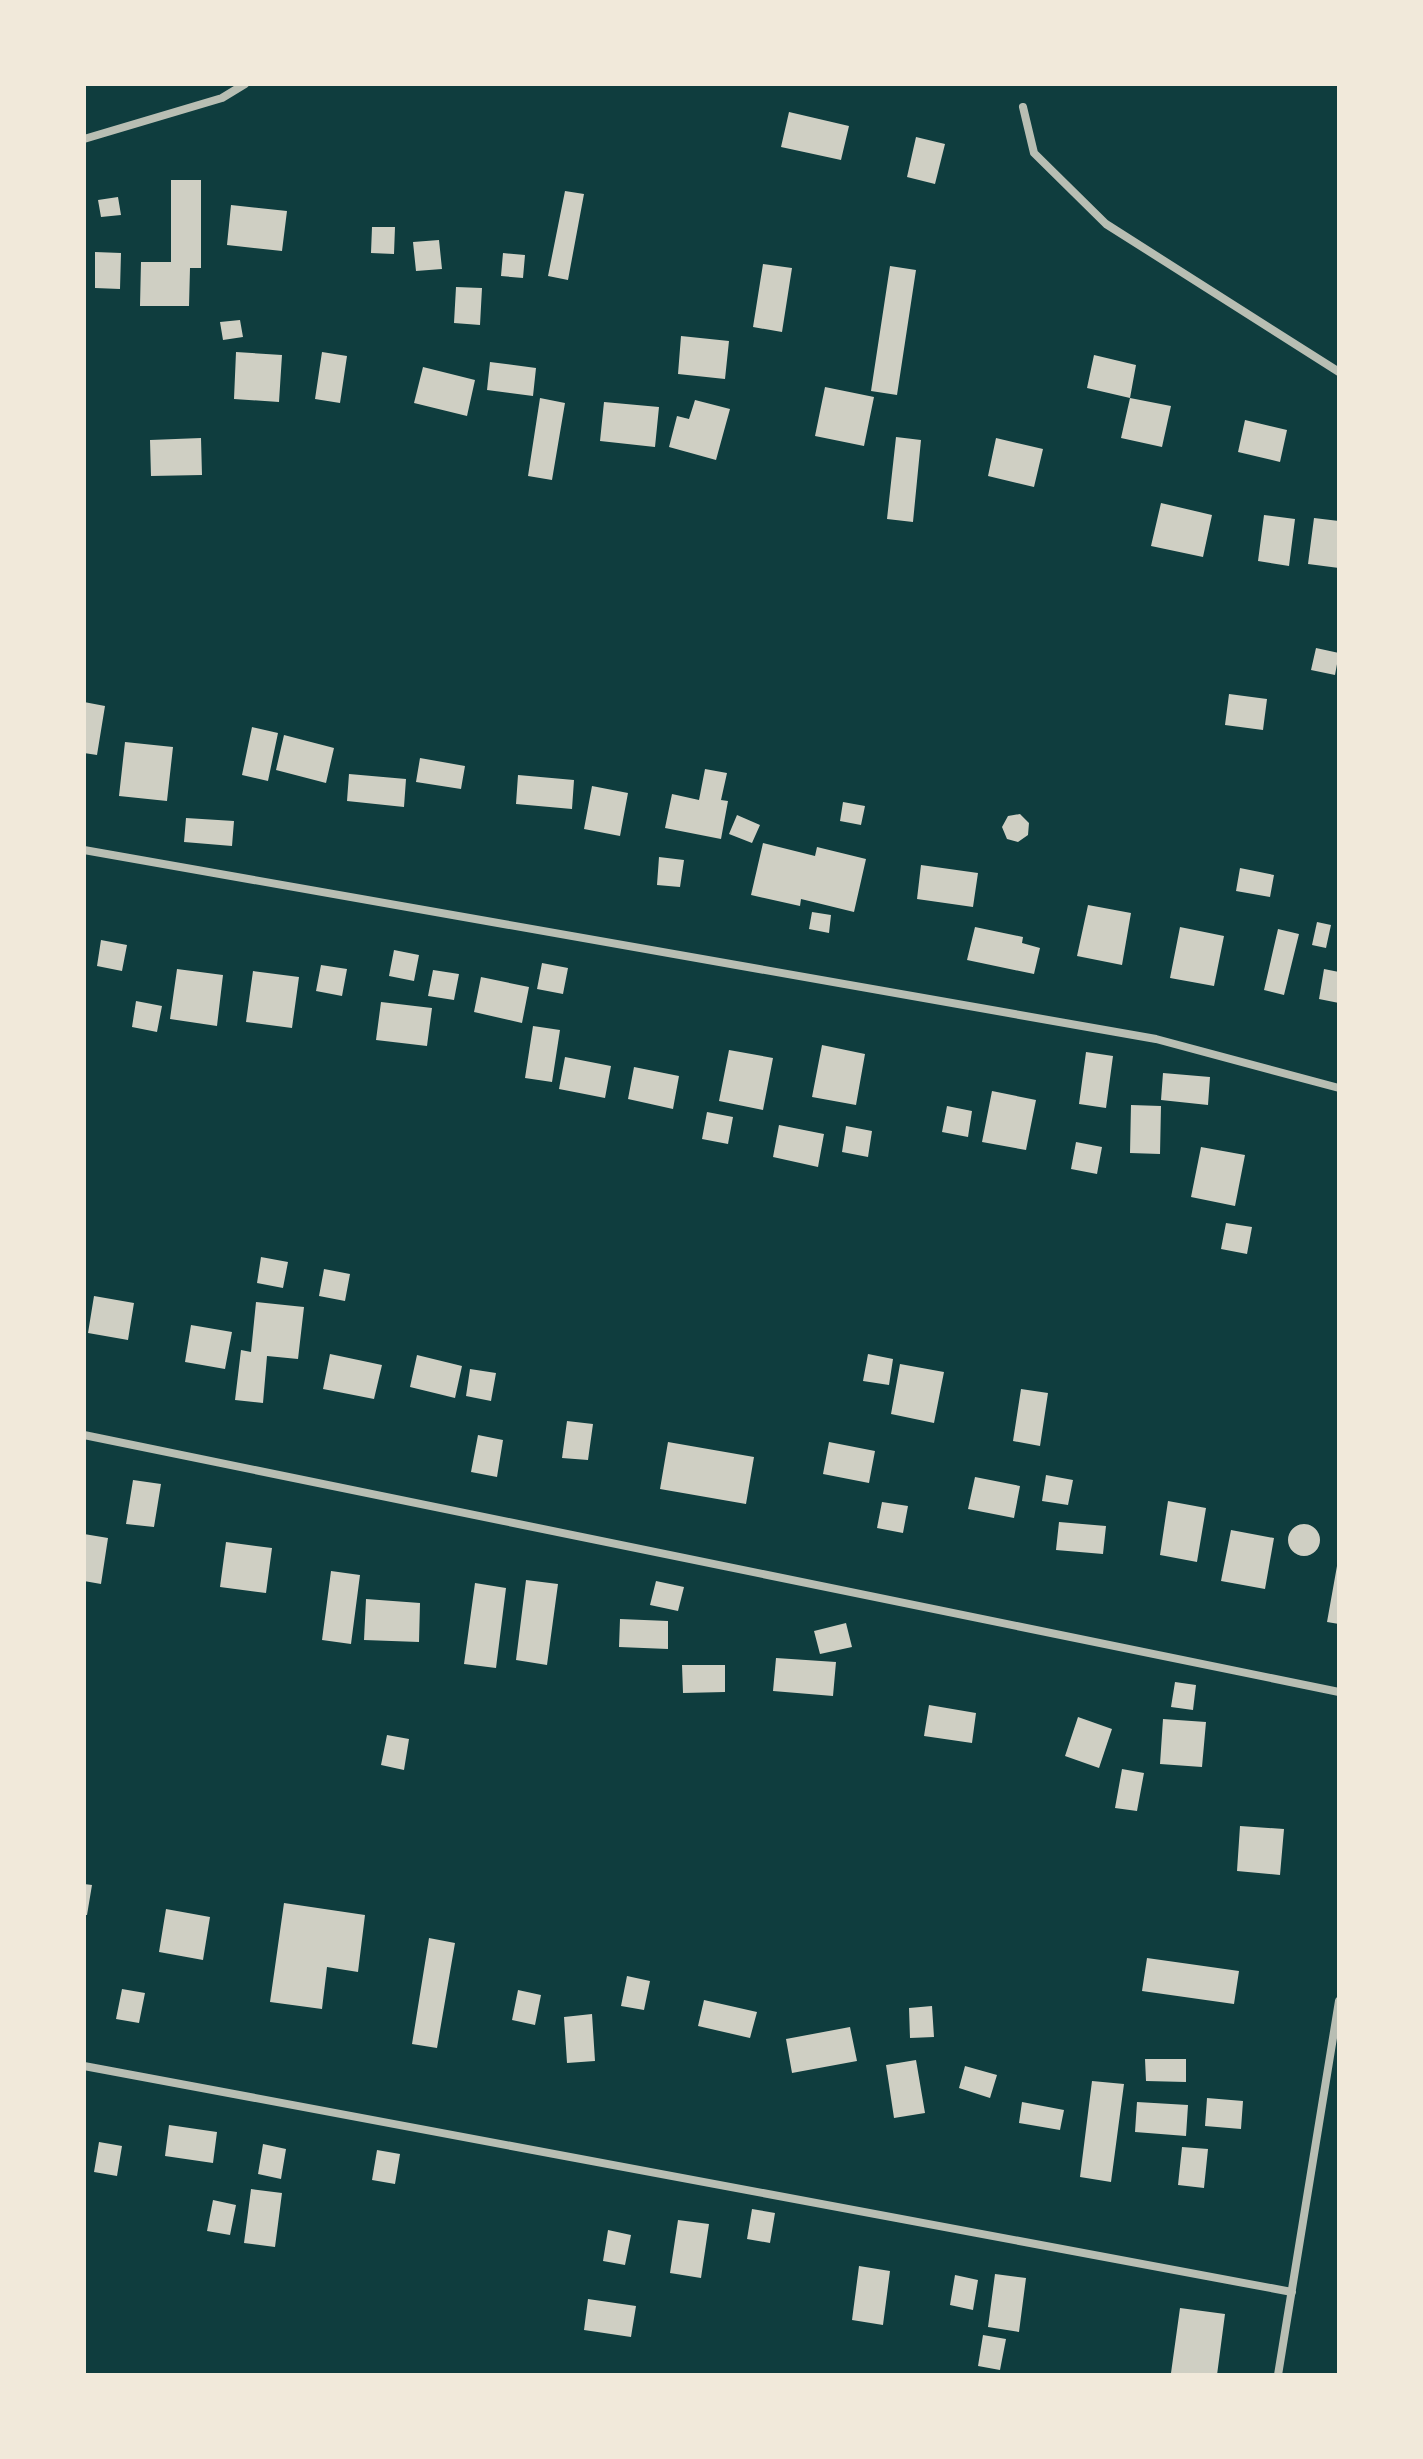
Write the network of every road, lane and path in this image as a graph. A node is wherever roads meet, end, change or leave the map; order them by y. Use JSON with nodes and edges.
{"nodes":[{"id":1,"x":245,"y":84,"type":"edge"},
{"id":2,"x":1023,"y":107,"type":"dead end"},
{"id":3,"x":84,"y":139,"type":"edge"},
{"id":4,"x":1339,"y":372,"type":"edge"},
{"id":5,"x":84,"y":850,"type":"edge"},
{"id":6,"x":1339,"y":1088,"type":"edge"},
{"id":7,"x":84,"y":1435,"type":"edge"},
{"id":8,"x":1339,"y":1692,"type":"edge"},
{"id":9,"x":1339,"y":2001,"type":"edge"},
{"id":10,"x":84,"y":2066,"type":"edge"},
{"id":11,"x":1292,"y":2292,"type":"junction"},
{"id":12,"x":1278,"y":2375,"type":"edge"}],
"edges":[{"from":1,"to":3,"type":"street"},
{"from":2,"to":4,"type":"street"},
{"from":5,"to":6,"type":"street"},
{"from":7,"to":8,"type":"street"},
{"from":9,"to":11,"type":"street"},
{"from":10,"to":11,"type":"street"},
{"from":11,"to":12,"type":"street"}]}
